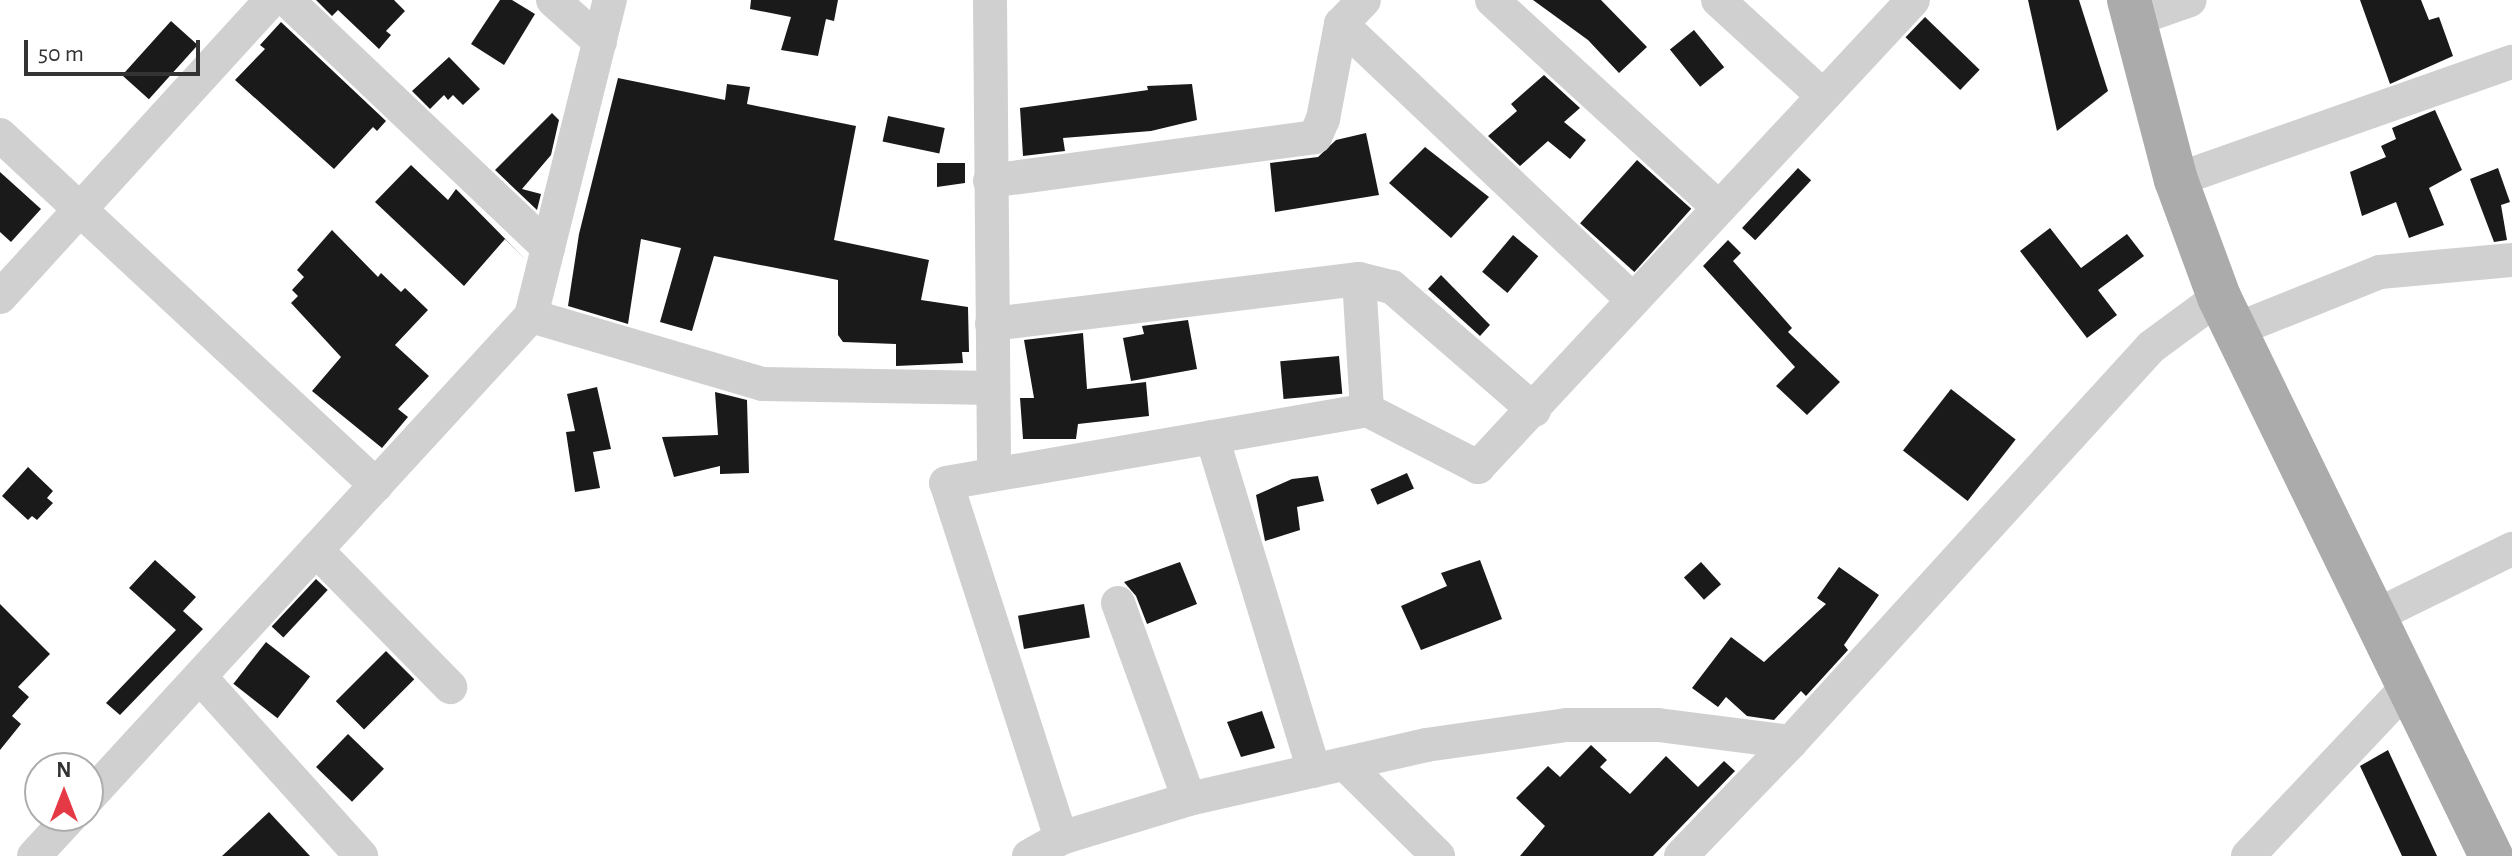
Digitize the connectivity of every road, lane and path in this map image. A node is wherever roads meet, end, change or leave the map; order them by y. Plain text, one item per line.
1 (271, 0) edge
2 (287, 0) edge
3 (553, 0) edge
4 (610, 0) edge
5 (990, 0) edge
6 (1492, 0) edge
7 (1718, 0) edge
8 (1913, 0) edge
9 (2190, 0) edge
10 (2131, 10) edge
11 (1352, 12) edge
12 (600, 42) junction
13 (2512, 62) edge
14 (1823, 96) junction
15 (0, 135) edge
16 (2176, 180) junction
17 (990, 181) junction
18 (1719, 208) junction
19 (80, 209) junction
20 (548, 248) junction
21 (2512, 260) edge
22 (1359, 279) junction
23 (0, 297) edge
24 (1633, 300) junction
25 (2227, 313) junction
26 (531, 316) junction
27 (992, 324) junction
28 (993, 388) junction
29 (1367, 410) junction
30 (1534, 410) junction
31 (1212, 437) junction
32 (994, 474) junction
33 (376, 485) junction
34 (2512, 549) edge
35 (316, 550) junction
36 (1118, 603) dead end
37 (2375, 616) junction
38 (200, 677) junction
39 (2409, 685) junction
40 (450, 687) dead end
41 (1791, 742) junction
42 (1330, 767) junction
43 (104, 781) edge
44 (1189, 799) junction
45 (56, 832) edge
46 (1043, 850) edge
47 (34, 856) edge
48 (361, 856) edge
49 (1438, 856) edge
50 (1681, 856) edge
51 (2248, 856) edge
52 (2491, 856) edge

1 - 19 street
2 - 20 street
3 - 12 street
4 - 12 street
5 - 17 street
6 - 18 street
7 - 14 street
8 - 14 street
9 - 10 street
10 - 16 main road
11 - 17 street
11 - 24 street
12 - 20 street
13 - 16 street
14 - 18 street
15 - 19 street
16 - 25 main road
17 - 27 street
18 - 24 street
19 - 23 street
19 - 33 street
20 - 26 street
21 - 25 street
22 - 27 street
22 - 29 street
22 - 30 street
24 - 30 street
25 - 37 main road
25 - 41 street
26 - 28 street
26 - 33 street
27 - 28 street
28 - 32 street
29 - 30 street
29 - 31 street
31 - 32 street
31 - 42 street
32 - 46 street
33 - 35 street
34 - 37 street
35 - 38 street
35 - 40 street
36 - 44 street
37 - 39 main road
38 - 43 street
38 - 48 street
39 - 51 street
39 - 52 main road
41 - 42 street
41 - 50 street
42 - 44 street
42 - 49 street
44 - 46 street
45 - 47 street

